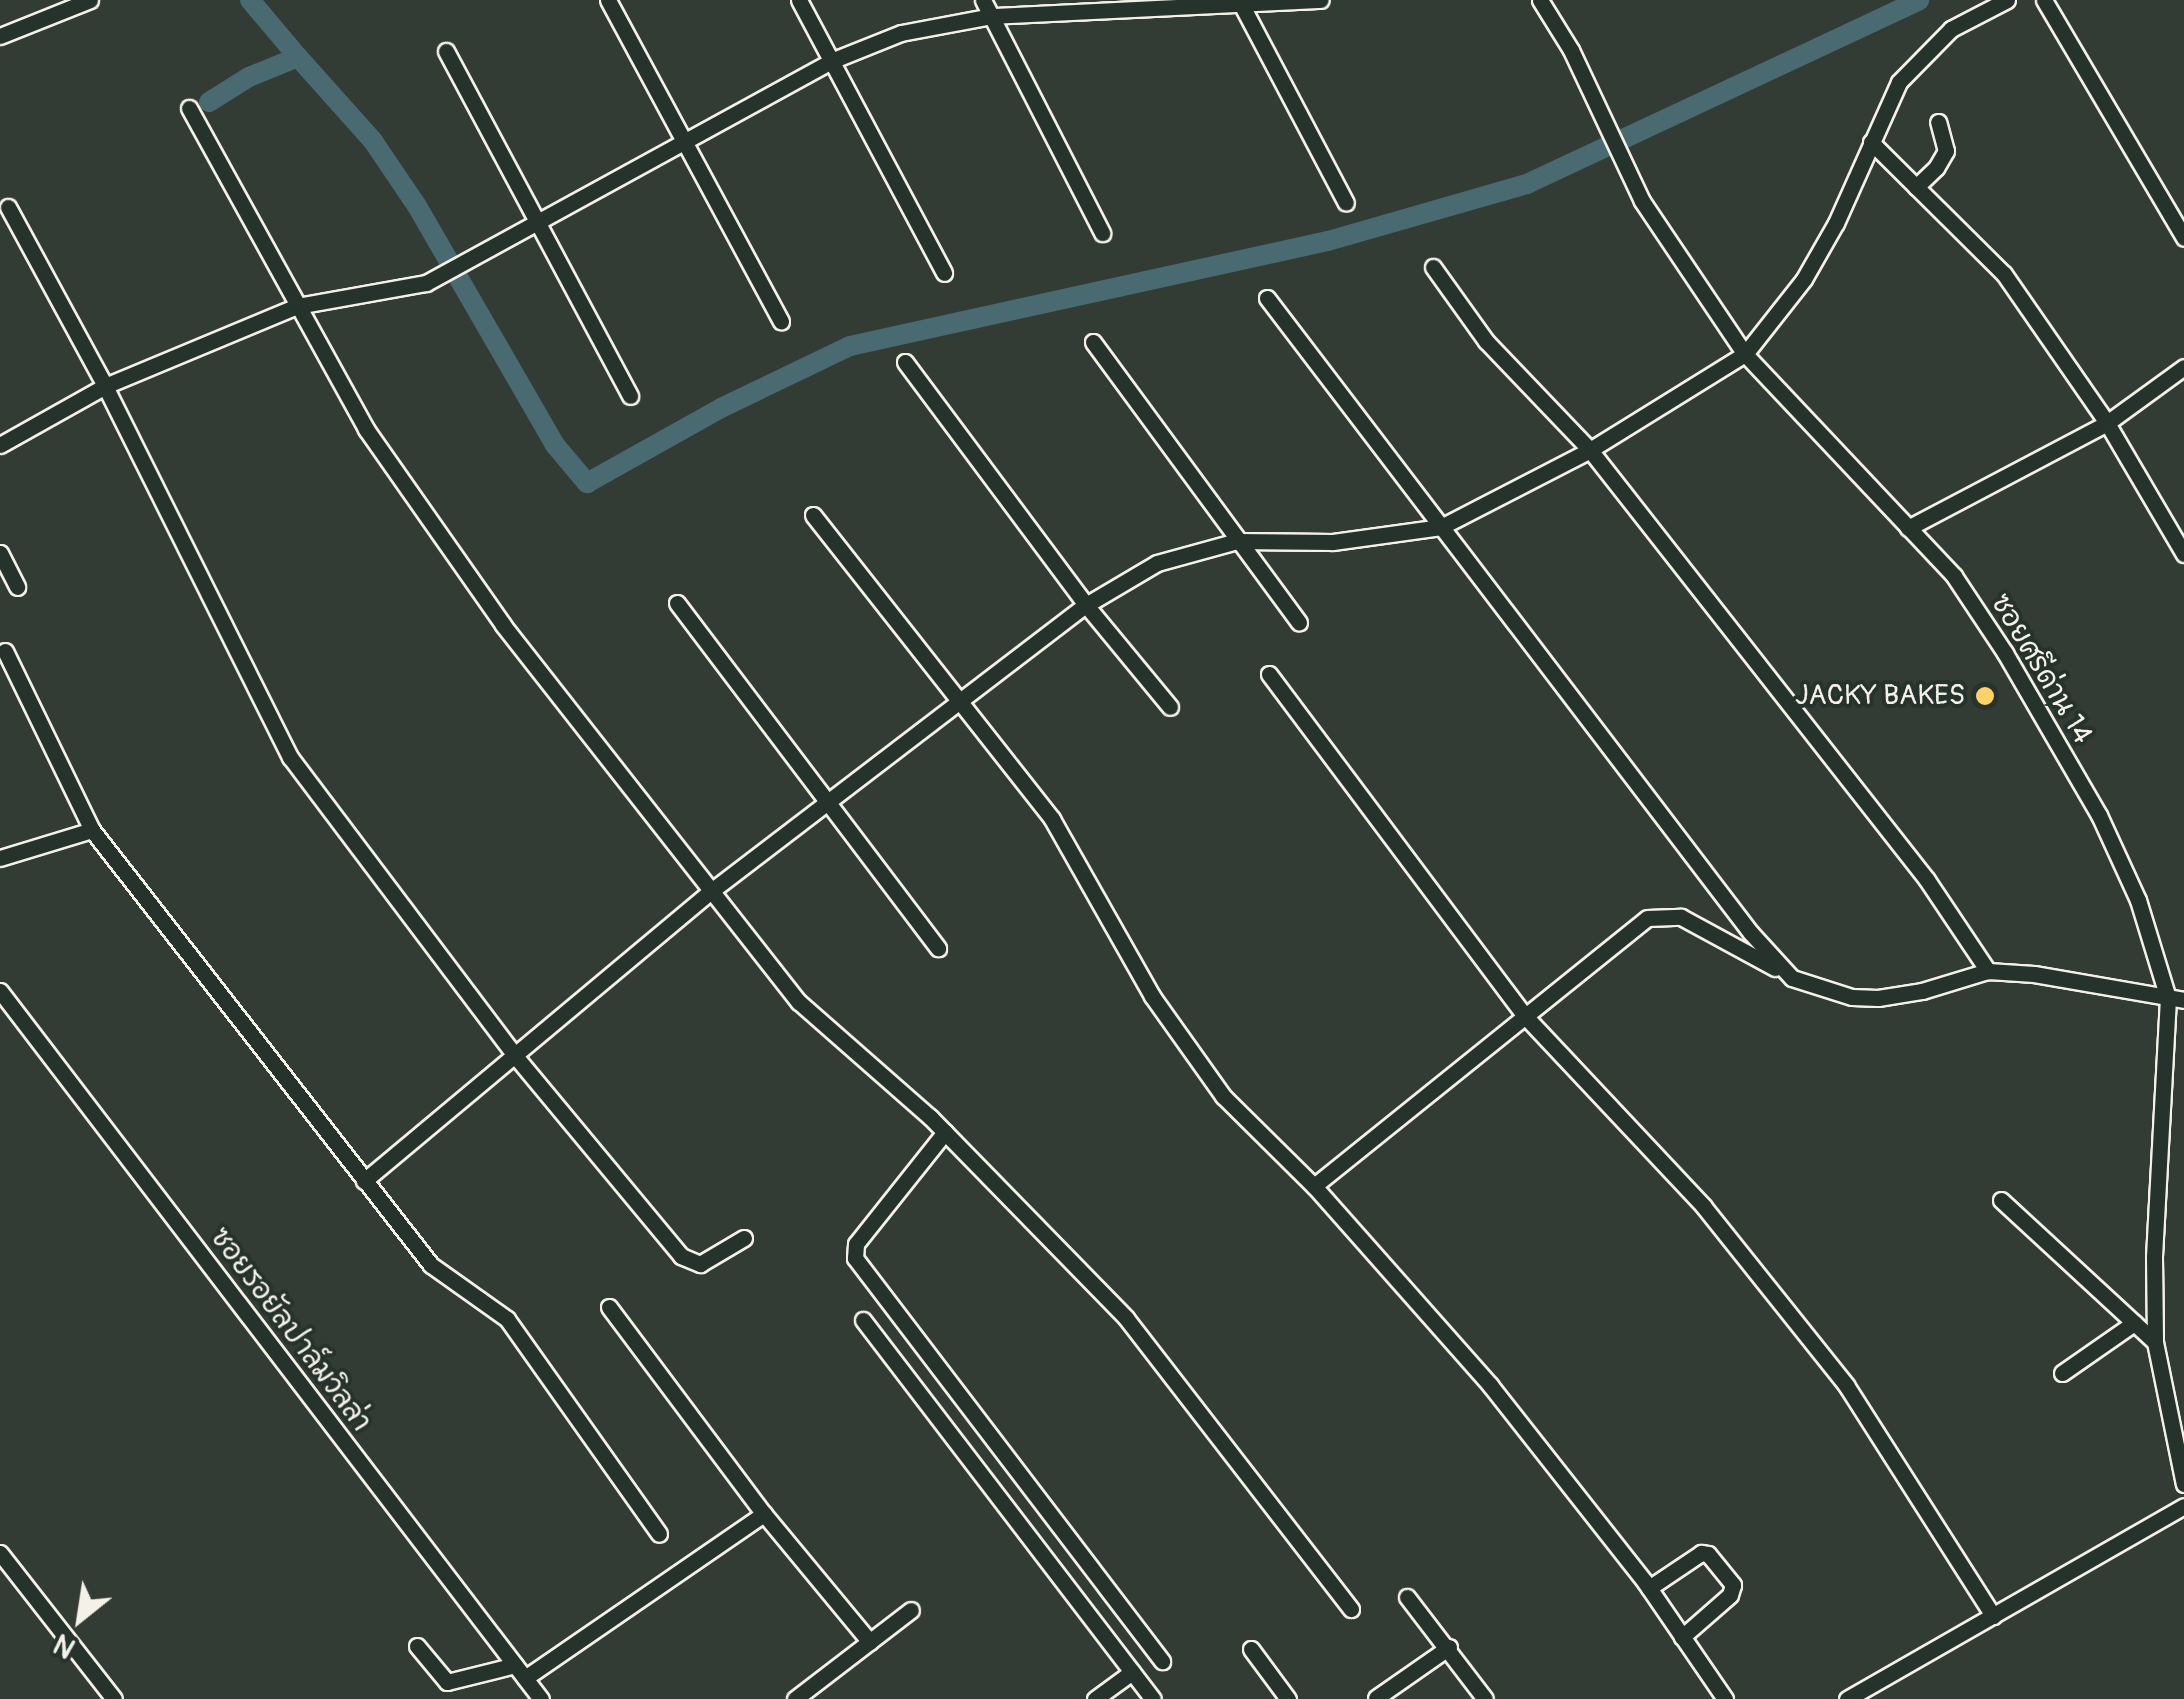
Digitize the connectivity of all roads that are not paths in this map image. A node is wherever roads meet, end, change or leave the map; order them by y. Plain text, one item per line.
1 (90, 0) edge
2 (608, 0) edge
3 (799, 0) edge
4 (984, 0) edge
5 (1321, 0) edge
6 (1540, 0) edge
7 (2007, 0) edge
8 (2044, 0) edge
9 (1240, 3) edge
10 (992, 16) junction
11 (0, 36) edge
12 (446, 51) dead end
13 (830, 62) junction
14 (189, 108) dead end
15 (1938, 122) dead end
16 (684, 142) junction
17 (1870, 142) junction
18 (1916, 187) junction
19 (1346, 203) dead end
20 (8, 207) dead end
21 (538, 219) junction
22 (1102, 234) dead end
23 (2184, 238) edge
24 (1433, 268) dead end
25 (944, 273) dead end
26 (1267, 298) dead end
27 (297, 306) junction
28 (782, 321) dead end
29 (1093, 342) dead end
30 (1745, 354) junction
31 (905, 362) dead end
32 (2184, 368) edge
33 (106, 386) junction
34 (630, 396) dead end
35 (2107, 423) junction
36 (0, 445) edge
37 (1590, 450) junction
38 (813, 515) dead end
39 (1441, 527) junction
40 (1908, 528) junction
41 (1237, 541) junction
42 (0, 552) edge
43 (2184, 554) edge
44 (17, 587) dead end
45 (677, 603) dead end
46 (1086, 605) junction
47 (1299, 622) dead end
48 (5, 651) dead end
49 (1269, 674) dead end
50 (962, 702) junction
51 (1170, 707) dead end
52 (828, 807) junction
53 (92, 830) junction
54 (0, 858) edge
55 (710, 892) junction
56 (938, 948) dead end
57 (1988, 971) junction
58 (1792, 978) junction
59 (0, 992) edge
60 (2176, 999) edge
61 (1524, 1015) junction
62 (516, 1057) junction
63 (945, 1132) junction
64 (364, 1181) junction
65 (1314, 1186) junction
66 (2001, 1200) dead end
67 (744, 1238) dead end
68 (609, 1308) dead end
69 (863, 1320) dead end
70 (2134, 1323) junction
71 (2155, 1342) junction
72 (2062, 1373) dead end
73 (2184, 1484) edge
74 (2184, 1506) edge
75 (764, 1514) junction
76 (659, 1534) dead end
77 (0, 1553) edge
78 (1649, 1588) junction
79 (1407, 1598) dead end
80 (1351, 1609) dead end
81 (912, 1610) dead end
82 (1993, 1616) junction
83 (1682, 1637) junction
84 (870, 1642) junction
85 (417, 1646) dead end
86 (1449, 1647) junction
87 (1250, 1649) dead end
88 (1162, 1661) dead end
89 (520, 1672) junction
90 (1132, 1672) junction
91 (1376, 1698) edge
92 (114, 1699) edge
93 (541, 1699) edge
94 (795, 1699) edge
95 (1095, 1699) edge
96 (1153, 1699) edge
97 (1288, 1699) edge
98 (1486, 1699) edge
99 (1724, 1699) edge
100 (1847, 1699) edge

1 - 11 street
2 - 16 street
3 - 13 street
4 - 10 street
5 - 9 street
6 - 30 street, ซอยศรีด่าน 14
7 - 17 street
8 - 23 street
9 - 10 street
9 - 19 street
10 - 13 street
10 - 22 street
12 - 21 street
13 - 16 street
13 - 25 street
14 - 27 street
15 - 18 street
16 - 21 street
16 - 28 street
17 - 18 street
17 - 30 street
18 - 35 street
20 - 33 street
21 - 27 street
21 - 34 street
24 - 37 street
26 - 39 street
27 - 33 street
27 - 55 street
29 - 41 street
30 - 37 street
30 - 40 street, ซอยศรีด่าน 14
31 - 46 street
32 - 35 street
33 - 36 street
33 - 62 street
35 - 40 street
35 - 43 street
37 - 39 street
37 - 57 street
38 - 50 street
39 - 41 street
39 - 58 street
40 - 60 street, ซอยศรีด่าน 14
41 - 46 street
41 - 47 street
42 - 44 street
45 - 52 street
46 - 50 street
46 - 51 street
48 - 53 street
49 - 61 street
50 - 52 street
50 - 65 street
52 - 55 street
52 - 56 street
53 - 54 street
53 - 64 street
55 - 62 street
55 - 63 street
57 - 58 street
57 - 60 street
58 - 61 street
59 - 89 street, ซอยรอยัลปาล์มวิลล่า
60 - 71 street, ซอยศรีด่าน 14
61 - 65 street
61 - 82 street
62 - 64 street
62 - 67 street
63 - 80 street
63 - 88 street
64 - 76 street
65 - 78 street
66 - 70 street
68 - 75 street
69 - 90 street
70 - 71 street
70 - 72 street
71 - 73 street, ซอยศรีด่าน 14
74 - 82 street
75 - 84 street
75 - 89 street
77 - 92 street
78 - 83 street
78 - 83 street
79 - 86 street
81 - 84 street
82 - 100 street
83 - 99 street
84 - 94 street
85 - 89 street
86 - 91 street
86 - 98 street
87 - 97 street
89 - 93 street, ซอยรอยัลปาล์มวิลล่า
90 - 95 street
90 - 96 street

